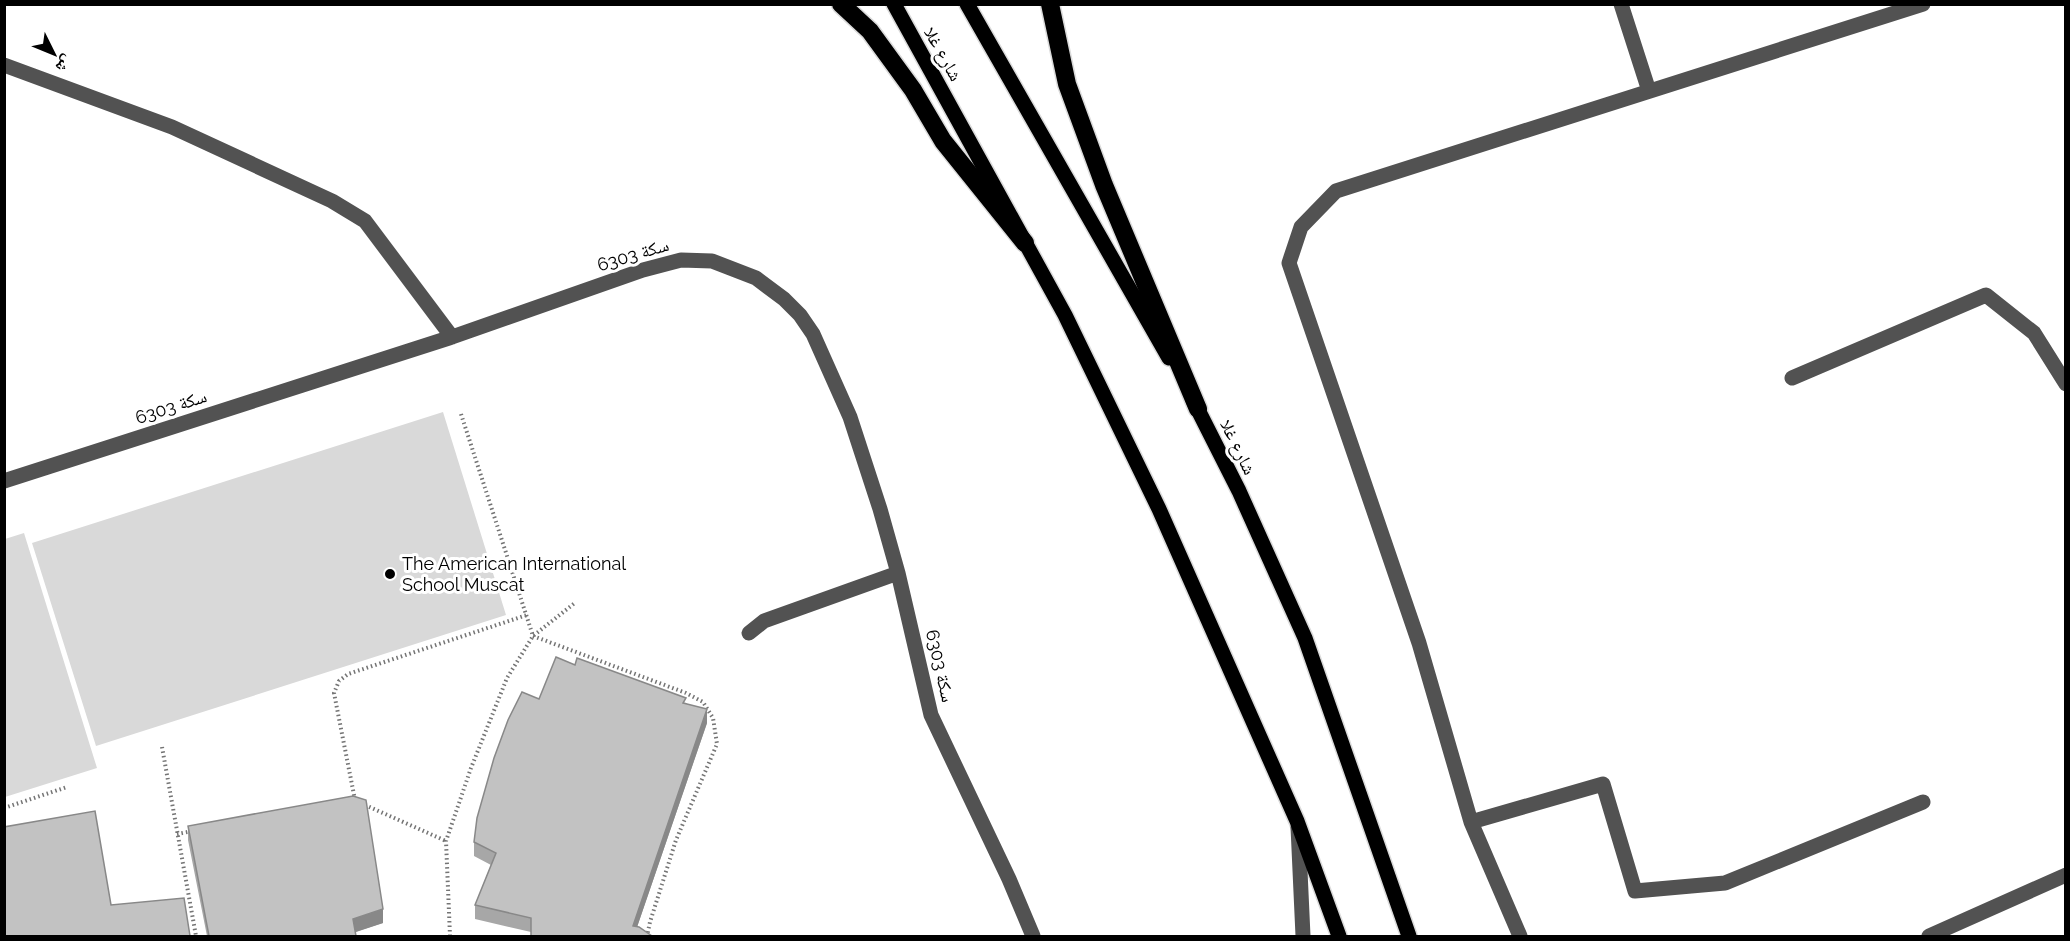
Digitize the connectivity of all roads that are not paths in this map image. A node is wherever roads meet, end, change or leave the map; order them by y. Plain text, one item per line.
1 (841, 4) edge
2 (894, 4) edge
3 (967, 4) edge
4 (1050, 4) edge
5 (1622, 4) edge
6 (1923, 4) edge
7 (4, 65) edge
8 (1649, 91) junction
9 (1025, 243) junction
10 (452, 337) junction
11 (1792, 378) dead end
12 (2066, 384) edge
13 (1198, 409) junction
14 (4, 481) edge
15 (898, 573) junction
16 (749, 633) dead end
17 (1923, 802) dead end
18 (1298, 821) junction
19 (1472, 822) junction
20 (2066, 875) edge
21 (1033, 936) edge
22 (1303, 936) edge
23 (1339, 936) edge
24 (1409, 936) edge
25 (1520, 936) edge
26 (1929, 936) edge

1 - 9 highway
2 - 9 main road, شارع غلا
3 - 13 main road, شارع غلا
4 - 13 highway
5 - 8 street
6 - 8 street
7 - 10 street
8 - 19 street
9 - 18 main road, شارع غلا
10 - 14 street, سكة 6303
10 - 15 street, سكة 6303
11 - 12 street
13 - 24 main road, شارع غلا
15 - 16 street
15 - 21 street, سكة 6303
17 - 19 street
18 - 22 street
18 - 23 main road, شارع غلا
19 - 25 street
20 - 26 street

